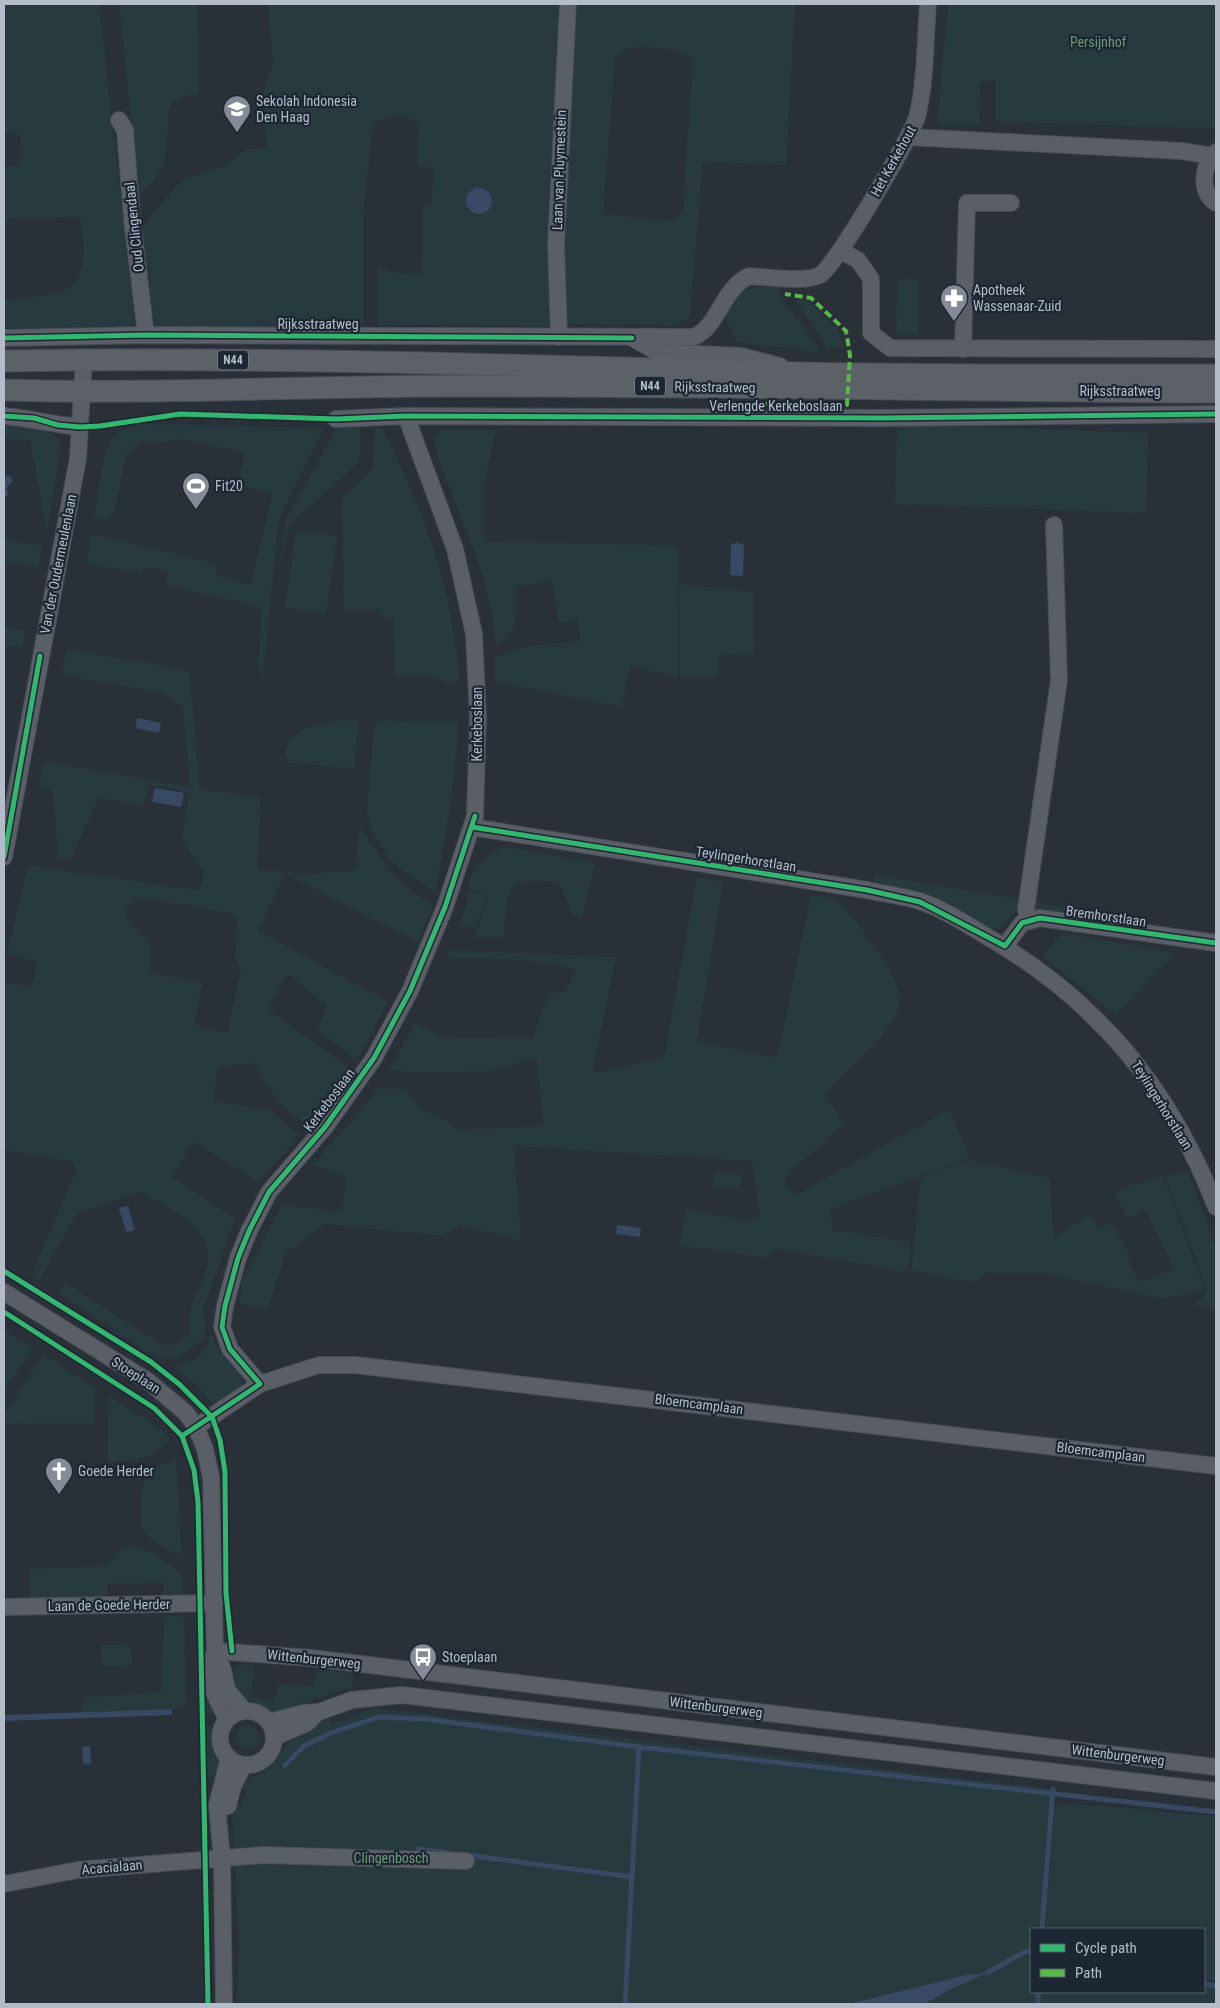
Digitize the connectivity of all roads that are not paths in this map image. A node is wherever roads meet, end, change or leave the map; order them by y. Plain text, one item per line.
1 (568, 4) edge
2 (928, 4) edge
3 (119, 120) dead end
4 (908, 137) junction
5 (1214, 154) edge
6 (1011, 203) dead end
7 (1216, 203) edge
8 (841, 251) junction
9 (146, 335) junction
10 (559, 337) junction
11 (4, 338) edge
12 (632, 338) junction
13 (1216, 348) edge
14 (963, 349) junction
15 (84, 359) junction
16 (4, 361) edge
17 (806, 373) junction
18 (1216, 375) edge
19 (4, 390) edge
20 (83, 392) junction
21 (1216, 392) edge
22 (1216, 414) edge
23 (4, 416) edge
24 (406, 416) junction
25 (336, 419) dead end
26 (80, 427) junction
27 (1054, 525) dead end
28 (472, 827) junction
29 (4, 857) edge
30 (1029, 921) junction
31 (1216, 943) edge
32 (1005, 946) junction
33 (1216, 1207) edge
34 (4, 1292) edge
35 (260, 1384) junction
36 (196, 1427) junction
37 (1216, 1466) edge
38 (215, 1603) junction
39 (4, 1607) edge
40 (215, 1651) junction
41 (244, 1710) junction
42 (227, 1719) junction
43 (273, 1730) junction
44 (237, 1762) junction
45 (1216, 1767) edge
46 (1216, 1791) edge
47 (222, 1859) junction
48 (466, 1861) dead end
49 (4, 1884) edge
50 (224, 2004) edge

1 - 10 street, Laan van Pluymestein
2 - 4 street, Het Kerkehout
3 - 9 street, Oud Clingendaal
4 - 5 street
4 - 8 street, Het Kerkehout
5 - 7 street
6 - 14 street
8 - 12 street, Rijksstraatweg
8 - 14 street
9 - 10 street, Rijksstraatweg
9 - 11 street, Rijksstraatweg
10 - 12 street, Rijksstraatweg
12 - 17 street, Rijksstraatweg
13 - 14 street
15 - 16 main road, Rijksstraatweg / N44
15 - 17 main road, Rijksstraatweg / N44
15 - 20 street, Van der Oudermeulenlaan
17 - 18 main road, Rijksstraatweg / N44
19 - 20 main road, Rijksstraatweg / N44
20 - 21 main road, Rijksstraatweg / N44
20 - 26 street, Van der Oudermeulenlaan
22 - 24 street, Verlengde Kerkeboslaan
23 - 26 street
24 - 25 street, Verlengde Kerkeboslaan
24 - 28 street, Kerkeboslaan
26 - 29 street, Van der Oudermeulenlaan
27 - 30 street
28 - 32 street, Teylingerhorstlaan
28 - 35 street, Kerkeboslaan
30 - 31 street, Bremhorstlaan
30 - 32 street
32 - 33 street, Teylingerhorstlaan
34 - 36 street, Stoeplaan
35 - 36 street, Bloemcamplaan
35 - 37 street, Bloemcamplaan
36 - 38 street, Stoeplaan
38 - 39 street, Laan de Goede Herder
38 - 40 street, Stoeplaan
40 - 41 street, Stoeplaan
40 - 42 street, Stoeplaan
40 - 45 street, Wittenburgerweg
41 - 42 street
41 - 43 street
42 - 44 street
43 - 44 street
43 - 46 street, Wittenburgerweg
44 - 47 street
47 - 48 street, Acacialaan
47 - 49 street, Acacialaan
47 - 50 street

